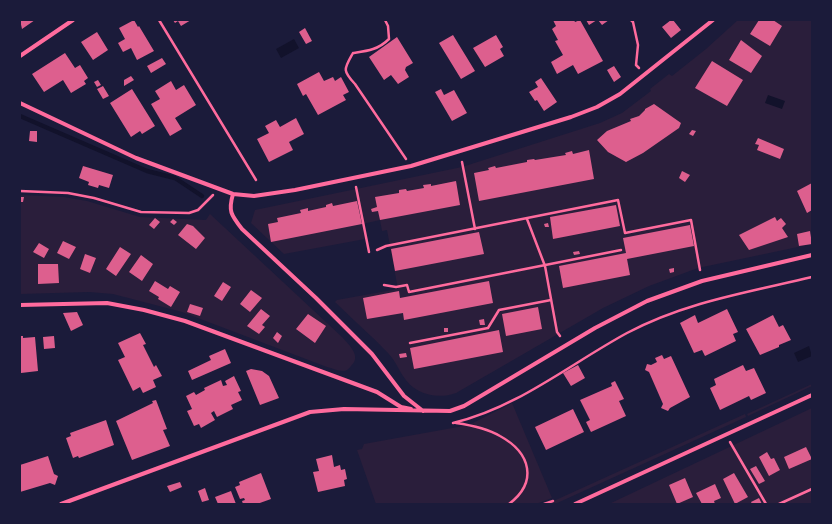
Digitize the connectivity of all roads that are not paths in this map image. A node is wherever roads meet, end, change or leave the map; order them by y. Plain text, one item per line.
1 (73, 20) edge
2 (714, 20) edge
3 (20, 56) edge
4 (20, 104) edge
5 (233, 194) junction
6 (812, 255) edge
7 (20, 305) edge
8 (812, 395) edge
9 (424, 411) junction
10 (61, 504) edge
11 (574, 504) edge

1 - 3 street
2 - 5 street
4 - 5 street
5 - 9 street
6 - 9 street
7 - 9 street
8 - 11 street
9 - 10 street

